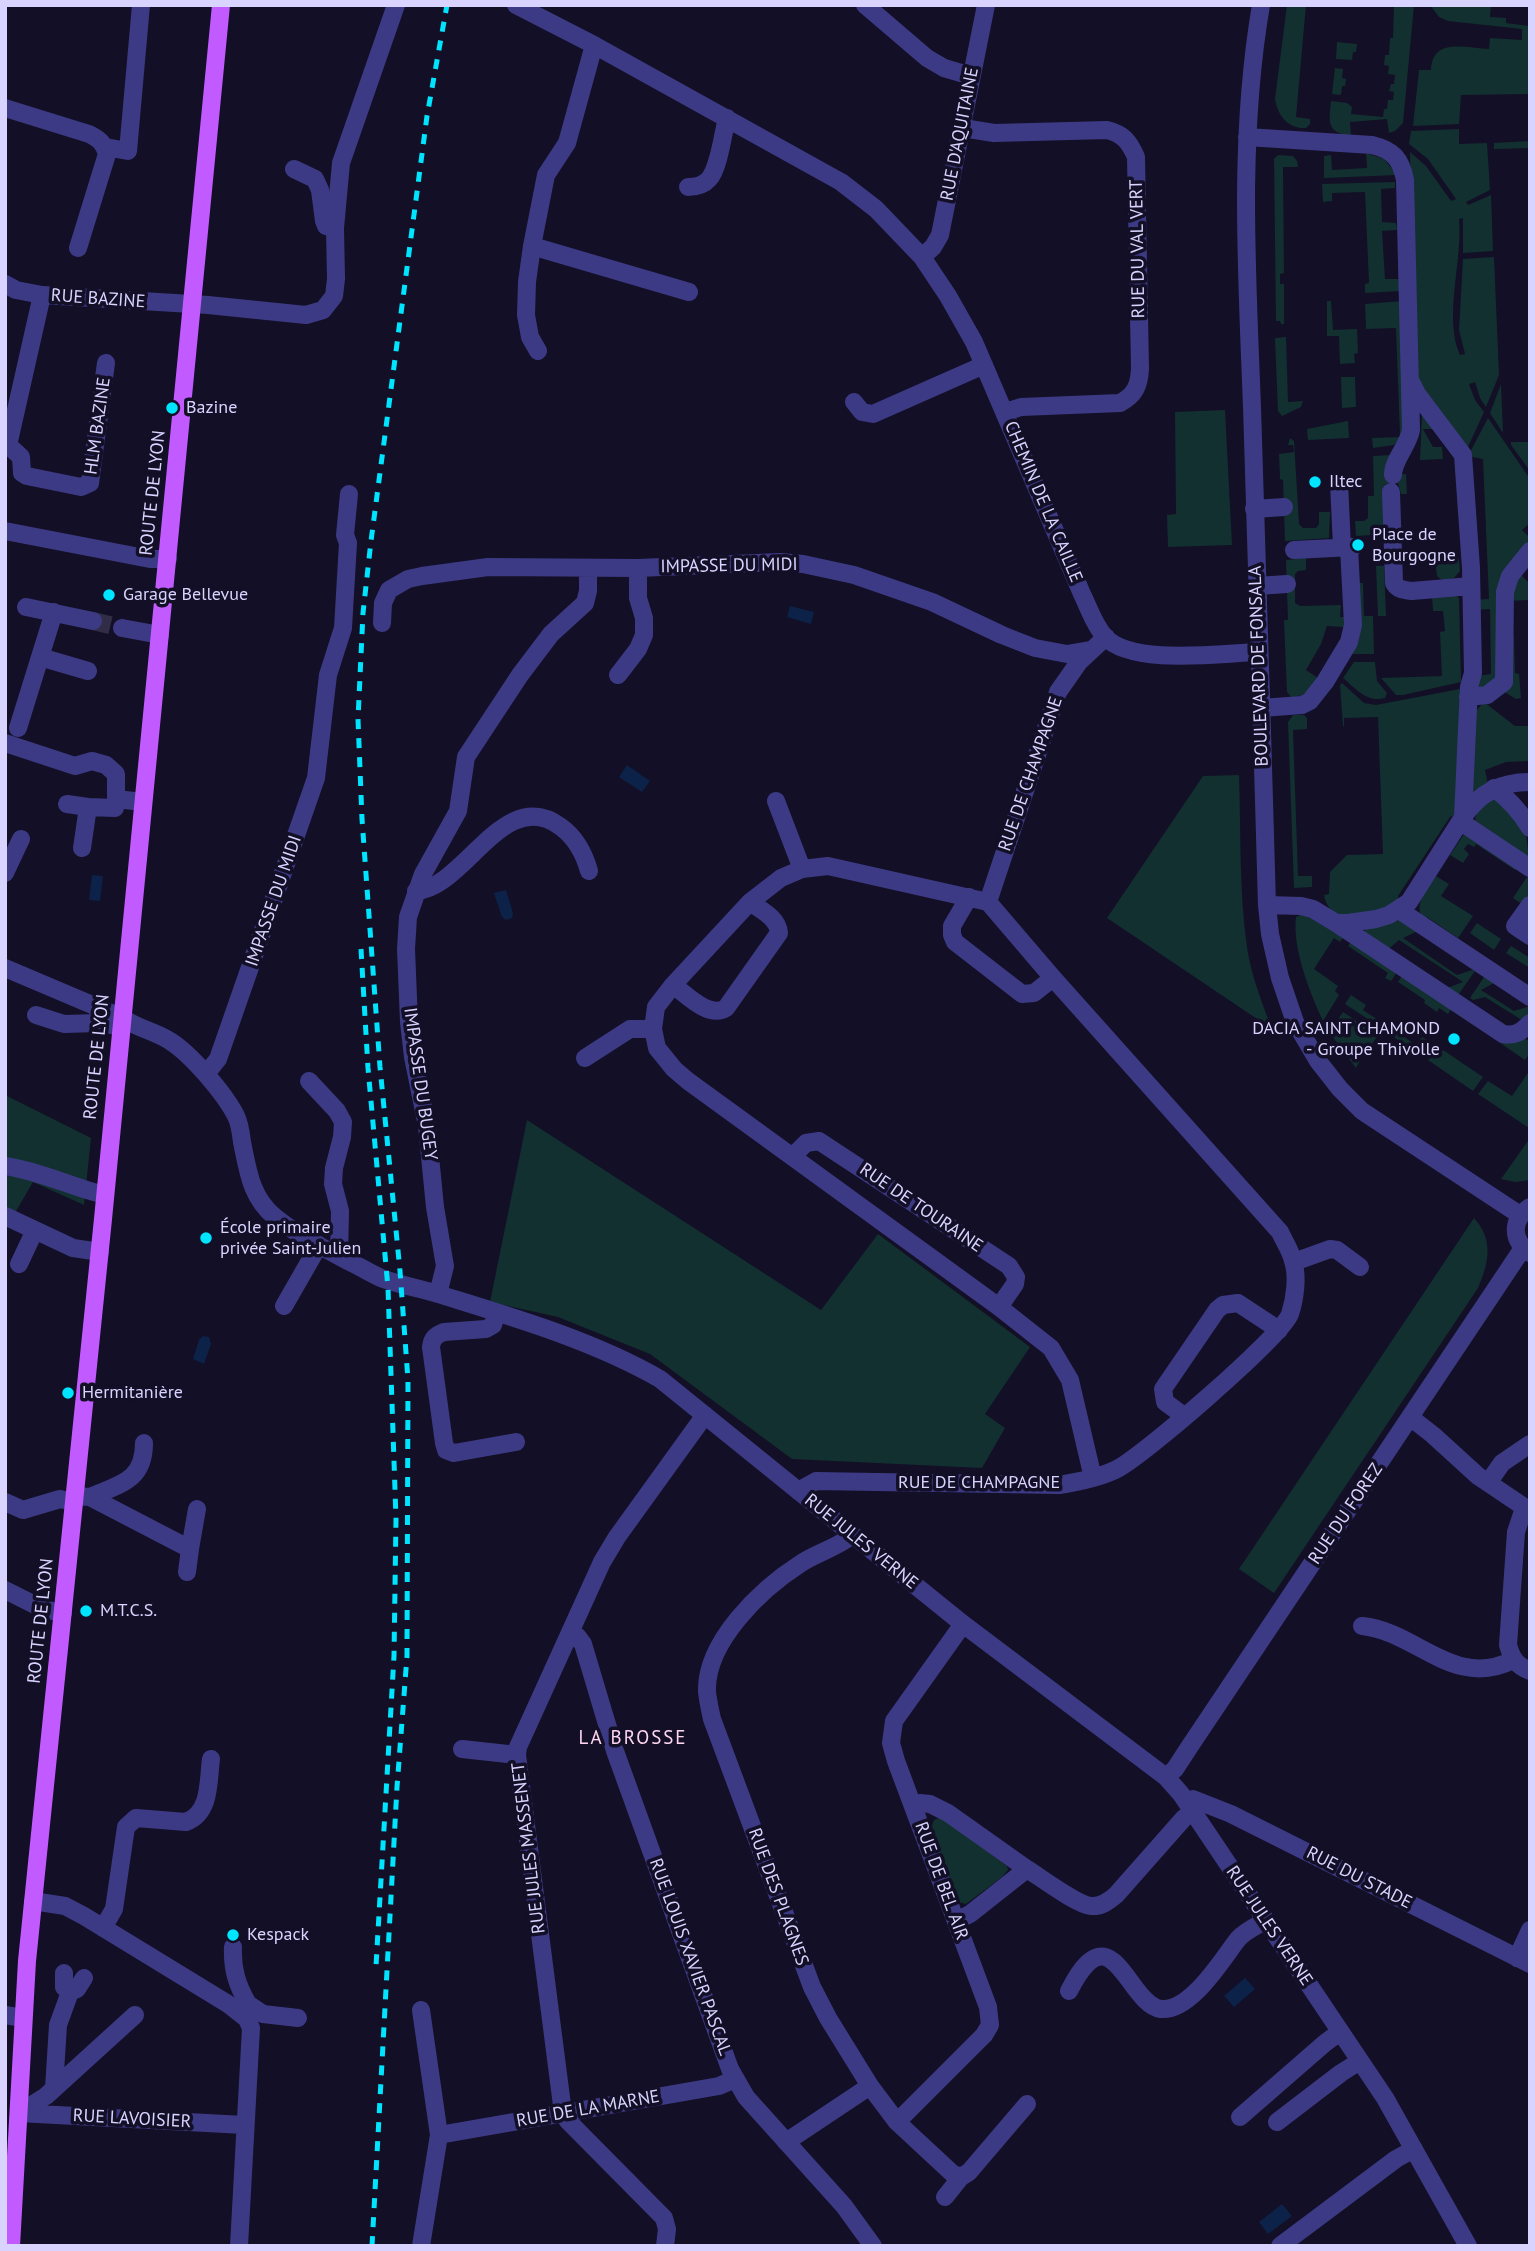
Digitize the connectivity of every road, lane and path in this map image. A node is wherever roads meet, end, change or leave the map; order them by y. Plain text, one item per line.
1 (141, 5) edge
2 (221, 5) edge
3 (516, 5) edge
4 (865, 5) edge
5 (986, 5) edge
6 (1261, 5) edge
7 (392, 7) edge
8 (594, 45) junction
9 (971, 76) junction
10 (6, 112) edge
11 (727, 118) junction
12 (963, 128) junction
13 (1247, 137) junction
14 (105, 147) junction
15 (294, 169) dead end
16 (688, 187) dead end
17 (335, 228) junction
18 (532, 246) junction
19 (78, 248) dead end
20 (922, 257) junction
21 (5, 284) edge
22 (689, 292) dead end
23 (42, 295) junction
24 (193, 304) junction
25 (538, 352) dead end
26 (106, 363) dead end
27 (984, 365) junction
28 (1410, 380) junction
29 (854, 402) dead end
30 (1005, 412) junction
31 (1339, 482) dead end
32 (349, 494) dead end
33 (1284, 507) dead end
34 (1254, 509) junction
35 (5, 531) edge
36 (1349, 547) junction
37 (1294, 550) dead end
38 (1530, 551) edge
39 (168, 559) junction
40 (588, 568) junction
41 (638, 568) junction
42 (1287, 584) dead end
43 (1257, 586) junction
44 (1471, 586) junction
45 (26, 607) dead end
46 (54, 612) junction
47 (93, 621) tunnel mouth
48 (382, 623) dead end
49 (122, 628) tunnel mouth
50 (160, 635) junction
51 (1105, 637) junction
52 (1090, 650) junction
53 (1259, 652) junction
54 (40, 657) junction
55 (88, 671) dead end
56 (618, 675) dead end
57 (1468, 696) junction
58 (1261, 708) junction
59 (18, 728) dead end
60 (5, 743) edge
61 (1530, 782) edge
62 (1494, 788) junction
63 (116, 799) junction
64 (776, 801) dead end
65 (143, 802) junction
66 (67, 804) dead end
67 (88, 807) junction
68 (1462, 820) junction
69 (1530, 828) edge
70 (21, 839) dead end
71 (82, 848) dead end
72 (1530, 868) edge
73 (802, 869) junction
74 (589, 871) dead end
75 (5, 873) edge
76 (420, 883) junction
77 (969, 897) junction
78 (750, 902) junction
79 (988, 902) junction
80 (1267, 905) junction
81 (1530, 905) edge
82 (1399, 910) junction
83 (1336, 923) junction
84 (1530, 936) edge
85 (5, 968) edge
86 (1053, 978) junction
87 (673, 985) junction
88 (1530, 996) edge
89 (36, 1015) dead end
90 (122, 1022) junction
91 (1530, 1023) edge
92 (653, 1029) junction
93 (585, 1058) dead end
94 (205, 1074) junction
95 (309, 1081) dead end
96 (793, 1156) junction
97 (5, 1166) edge
98 (105, 1195) junction
99 (1525, 1211) edge
100 (5, 1216) edge
101 (34, 1230) junction
102 (319, 1245) junction
103 (1526, 1251) edge
104 (100, 1252) junction
105 (339, 1256) junction
106 (1294, 1262) junction
107 (19, 1264) dead end
108 (1360, 1266) dead end
109 (439, 1294) junction
110 (284, 1306) dead end
111 (999, 1307) junction
112 (497, 1313) junction
113 (1279, 1330) junction
114 (705, 1415) junction
115 (1184, 1416) junction
116 (1410, 1418) junction
117 (516, 1442) dead end
118 (144, 1443) dead end
119 (1530, 1444) edge
120 (1093, 1478) junction
121 (1488, 1483) junction
122 (798, 1491) junction
123 (80, 1498) junction
124 (5, 1502) edge
125 (197, 1509) dead end
126 (1527, 1510) edge
127 (852, 1535) junction
128 (190, 1549) junction
129 (187, 1572) dead end
130 (5, 1590) edge
131 (63, 1613) junction
132 (962, 1623) junction
133 (1362, 1626) dead end
134 (571, 1633) junction
135 (1513, 1660) junction
136 (1530, 1671) edge
137 (462, 1749) dead end
138 (517, 1755) junction
139 (211, 1759) dead end
140 (1166, 1777) junction
141 (913, 1806) junction
142 (1185, 1810) junction
143 (1027, 1869) junction
144 (33, 1901) junction
145 (1265, 1920) junction
146 (956, 1921) junction
147 (103, 1928) junction
148 (1530, 1930) edge
149 (233, 1947) dead end
150 (1523, 1961) edge
151 (64, 1973) dead end
152 (85, 1978) dead end
153 (1069, 1991) dead end
154 (70, 1992) junction
155 (244, 2008) junction
156 (421, 2010) dead end
157 (135, 2015) dead end
158 (14, 2017) edge
159 (298, 2018) dead end
160 (1340, 2032) junction
161 (1360, 2061) junction
162 (735, 2079) junction
163 (870, 2086) junction
164 (54, 2088) junction
165 (1027, 2104) dead end
166 (19, 2113) junction
167 (563, 2113) junction
168 (1240, 2117) dead end
169 (897, 2122) junction
170 (1277, 2122) dead end
171 (244, 2124) junction
172 (439, 2135) junction
173 (786, 2142) junction
174 (1414, 2149) junction
175 (961, 2177) junction
176 (945, 2197) dead end
177 (9, 2218) edge
178 (11, 2246) edge
179 (239, 2246) edge
180 (421, 2246) edge
181 (665, 2246) edge
182 (873, 2246) edge
183 (1280, 2246) edge
184 (1468, 2246) edge

1 - 14 street
2 - 24 main road, ROUTE DE LYON
3 - 8 street, CHEMIN DE LA CAILLE
4 - 9 street
5 - 9 street, RUE D'AQUITAINE
6 - 13 street, BOULEVARD DE FONSALA
7 - 17 street
8 - 11 street, CHEMIN DE LA CAILLE
8 - 18 street
9 - 12 street, RUE D'AQUITAINE
10 - 14 street
11 - 16 street
11 - 20 street, CHEMIN DE LA CAILLE
12 - 20 street, RUE D'AQUITAINE
12 - 30 street, RUE DU VAL VERT
13 - 28 street
13 - 34 street, BOULEVARD DE FONSALA
14 - 19 street
15 - 17 street
17 - 24 street
18 - 22 street
18 - 25 street
20 - 27 street, CHEMIN DE LA CAILLE
21 - 23 street, RUE BAZINE
23 - 24 street, RUE BAZINE
23 - 26 street, HLM BAZINE
24 - 39 main road, ROUTE DE LYON
27 - 29 street
27 - 30 street, CHEMIN DE LA CAILLE
28 - 44 street
28 - 44 street
30 - 51 street, CHEMIN DE LA CAILLE
31 - 36 street
32 - 94 street, IMPASSE DU MIDI
33 - 34 street
34 - 43 street, BOULEVARD DE FONSALA
35 - 39 street
36 - 37 street
36 - 58 street
38 - 57 street
39 - 50 main road, ROUTE DE LYON
40 - 41 street, IMPASSE DU MIDI
40 - 48 street, IMPASSE DU MIDI
40 - 76 street, IMPASSE DU BUGEY
41 - 52 street, IMPASSE DU MIDI
41 - 56 street
42 - 43 street
43 - 53 street, BOULEVARD DE FONSALA
44 - 57 street
45 - 46 street
46 - 47 street
46 - 54 street
49 - 50 street
50 - 65 main road, ROUTE DE LYON
51 - 52 street, RUE DE CHAMPAGNE
51 - 53 street
52 - 79 street, RUE DE CHAMPAGNE
53 - 58 street, BOULEVARD DE FONSALA
54 - 55 street
54 - 59 street
57 - 68 street
58 - 80 street, BOULEVARD DE FONSALA
60 - 63 street
61 - 62 street
62 - 68 street
62 - 69 street
63 - 65 street
63 - 67 street
64 - 73 street
65 - 90 main road, ROUTE DE LYON
66 - 67 street
67 - 71 street
68 - 72 street
68 - 82 street
70 - 75 street
73 - 77 street
73 - 78 street
74 - 76 street
76 - 109 street, IMPASSE DU BUGEY
77 - 79 street
77 - 86 street
78 - 87 street
78 - 87 street
79 - 86 street, RUE DE CHAMPAGNE
80 - 83 street
80 - 99 street, BOULEVARD DE FONSALA
81 - 84 street
82 - 83 street
82 - 88 street
83 - 91 street
85 - 90 street, RUE JULES VERNE
86 - 106 street, RUE DE CHAMPAGNE
87 - 92 street
89 - 90 street
90 - 94 street, RUE JULES VERNE
90 - 98 main road, ROUTE DE LYON
92 - 93 street
92 - 96 street, RUE DE TOURAINE
94 - 102 street, RUE JULES VERNE
95 - 105 street
96 - 111 street, RUE DE TOURAINE
96 - 111 street, RUE DE TOURAINE
97 - 98 street
98 - 104 main road, ROUTE DE LYON
99 - 103 street
100 - 101 street
101 - 104 street
101 - 107 street
102 - 105 street, RUE JULES VERNE
102 - 110 street
103 - 116 street, RUE DU FOREZ
104 - 123 main road, ROUTE DE LYON
105 - 109 street, RUE JULES VERNE
106 - 108 street
106 - 113 street, RUE DE CHAMPAGNE
109 - 112 street, RUE JULES VERNE
111 - 120 street, RUE DE TOURAINE
112 - 114 street, RUE JULES VERNE
112 - 117 street
113 - 115 street, RUE DE CHAMPAGNE
113 - 115 street
114 - 122 street, RUE JULES VERNE
114 - 134 street, RUE JULES MASSENET
115 - 120 street, RUE DE CHAMPAGNE
116 - 121 street
116 - 140 street, RUE DU FOREZ
118 - 123 street
119 - 121 street
120 - 122 street, RUE DE CHAMPAGNE
121 - 126 street
122 - 127 street, RUE JULES VERNE
123 - 124 street
123 - 128 street
123 - 131 main road, ROUTE DE LYON
125 - 128 street
126 - 135 street
127 - 132 street, RUE JULES VERNE
127 - 163 street, RUE DES PLAGNES
128 - 129 street
130 - 131 street
131 - 144 main road, ROUTE DE LYON
132 - 140 street, RUE JULES VERNE
132 - 141 street, RUE DE BEL AIR
133 - 135 street
134 - 138 street, RUE JULES MASSENET
134 - 162 street, RUE LOUIS XAVIER PASCAL
135 - 136 street
137 - 138 street
138 - 167 street, RUE JULES MASSENET
139 - 147 street
140 - 142 street, RUE JULES VERNE
141 - 143 street
141 - 146 street, RUE DE BEL AIR
142 - 143 street
142 - 145 street, RUE JULES VERNE
142 - 150 street, RUE DU STADE
143 - 146 street
144 - 147 street
144 - 158 main road, ROUTE DE LYON
145 - 153 street
145 - 160 street, RUE JULES VERNE
146 - 169 street, RUE DE BEL AIR
147 - 155 street
148 - 150 street
149 - 155 street
151 - 154 street
152 - 154 street
154 - 164 street
155 - 159 street
155 - 171 street
156 - 172 street
157 - 164 street
158 - 166 main road, ROUTE DE LYON
160 - 161 street, RUE JULES VERNE
160 - 168 street
161 - 170 street
161 - 174 street, RUE JULES VERNE
162 - 167 street, RUE DE LA MARNE
162 - 173 street, RUE LOUIS XAVIER PASCAL
163 - 169 street, RUE DES PLAGNES
163 - 173 street
164 - 166 street
165 - 175 street
166 - 171 street, RUE LAVOISIER
166 - 177 main road, ROUTE DE LYON
167 - 172 street, RUE DE LA MARNE
167 - 181 street
169 - 175 street, RUE DES PLAGNES
171 - 179 street
172 - 180 street
173 - 182 street, RUE LOUIS XAVIER PASCAL
174 - 183 street
174 - 184 street, RUE JULES VERNE
175 - 176 street
177 - 178 main road, ROUTE DE LYON

